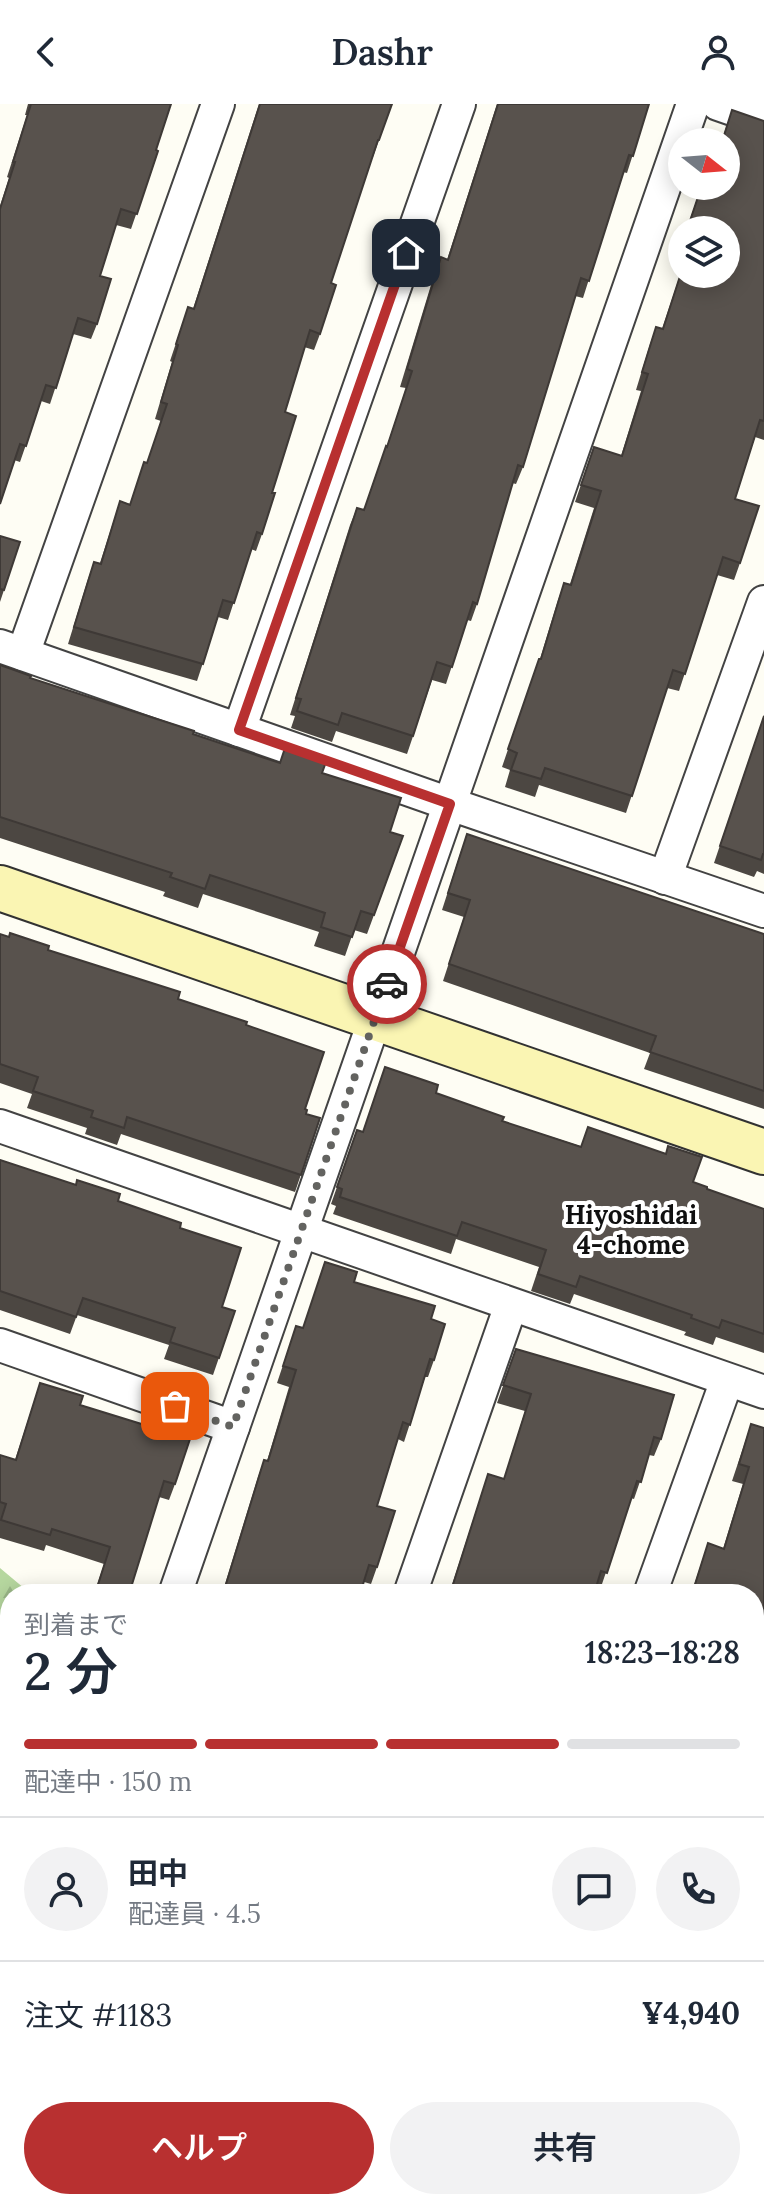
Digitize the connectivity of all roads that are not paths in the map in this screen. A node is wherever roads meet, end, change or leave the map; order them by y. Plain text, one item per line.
1 (218, 104) edge
2 (459, 104) edge
3 (693, 104) edge
4 (718, 104) edge
5 (764, 120) edge
6 (764, 602) edge
7 (12, 650) edge
8 (239, 730) junction
9 (450, 804) junction
10 (665, 878) junction
11 (0, 888) edge
12 (764, 911) edge
13 (375, 1017) junction
14 (0, 1126) edge
15 (764, 1152) edge
16 (301, 1231) junction
17 (511, 1305) junction
18 (0, 1345) edge
19 (727, 1380) junction
20 (764, 1392) edge
21 (233, 1427) junction
22 (178, 1584) edge
23 (413, 1584) edge
24 (654, 1584) edge

1 - 7 street
2 - 8 street
3 - 9 street
4 - 5 street
6 - 10 street
7 - 8 street
8 - 9 street
9 - 10 street
9 - 13 street
10 - 12 street
11 - 13 street
13 - 15 street
13 - 16 street
14 - 16 street
16 - 17 street
16 - 21 street
17 - 19 street
17 - 23 street
18 - 21 street
19 - 20 street
19 - 24 street
21 - 22 street

